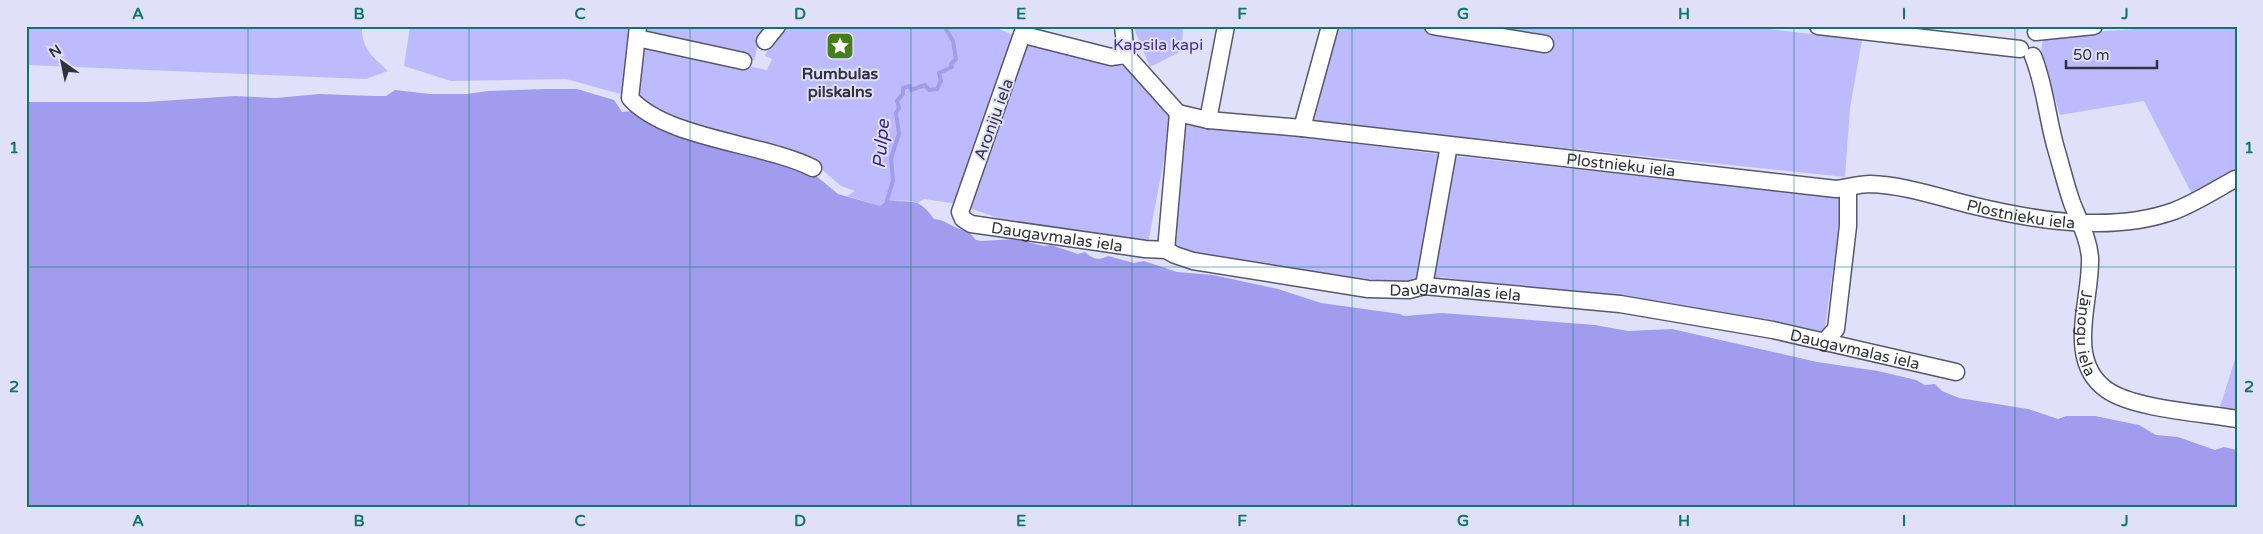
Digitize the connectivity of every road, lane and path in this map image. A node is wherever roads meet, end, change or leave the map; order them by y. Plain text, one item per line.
1 (777, 26) edge
2 (1123, 26) edge
3 (1226, 26) edge
4 (1330, 26) edge
5 (1432, 26) edge
6 (1818, 26) edge
7 (2094, 26) edge
8 (1024, 31) edge
9 (1493, 31) edge
10 (638, 32) edge
11 (765, 41) dead end
12 (2032, 41) edge
13 (1545, 44) dead end
14 (1126, 55) junction
15 (743, 61) dead end
16 (1178, 112) junction
17 (1208, 120) junction
18 (1302, 128) junction
19 (1449, 145) junction
20 (813, 168) dead end
21 (2235, 179) dead end
22 (1848, 188) junction
23 (960, 212) joint
24 (2080, 222) junction
25 (1166, 250) junction
26 (1424, 286) junction
27 (1825, 341) junction
28 (1956, 372) dead end
29 (2237, 419) edge

1 - 11 street
2 - 14 street
3 - 17 street
4 - 18 street
5 - 9 street
6 - 12 street
7 - 12 street
8 - 14 street
8 - 23 street, Aroniju iela
9 - 13 street
10 - 15 street
10 - 20 street
12 - 24 street, Jāņogu iela
14 - 16 street
16 - 17 street, Plostnieku iela
16 - 25 street
17 - 18 street, Plostnieku iela
18 - 19 street, Plostnieku iela
19 - 22 street, Plostnieku iela
19 - 26 street
21 - 24 street, Plostnieku iela
22 - 24 street, Plostnieku iela
22 - 27 street
23 - 25 street, Daugavmalas iela
24 - 29 street, Jāņogu iela
25 - 26 street, Daugavmalas iela
26 - 27 street, Daugavmalas iela
27 - 28 street, Daugavmalas iela

